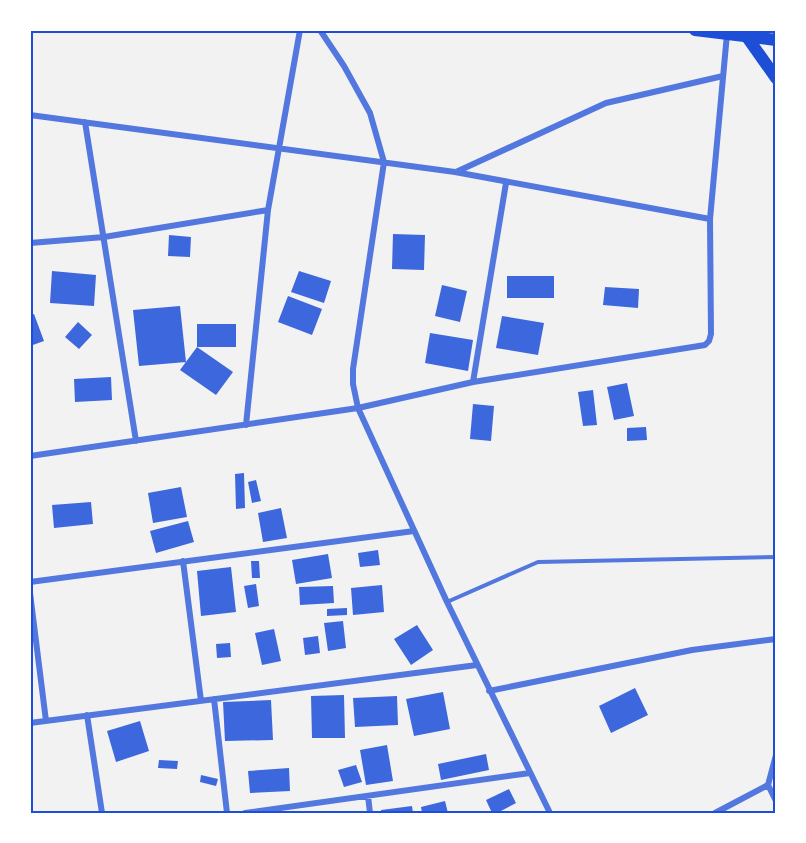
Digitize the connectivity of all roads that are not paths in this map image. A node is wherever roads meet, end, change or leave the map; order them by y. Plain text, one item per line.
1 (300, 30) edge
2 (320, 30) edge
3 (695, 30) edge
4 (727, 34) junction
5 (747, 37) junction
6 (776, 40) edge
7 (723, 76) junction
8 (776, 78) edge
9 (30, 115) edge
10 (85, 122) junction
11 (280, 150) junction
12 (384, 162) junction
13 (455, 172) junction
14 (506, 183) junction
15 (268, 210) junction
16 (710, 219) junction
17 (104, 237) junction
18 (30, 243) edge
19 (473, 382) junction
20 (358, 408) junction
21 (246, 424) junction
22 (136, 441) junction
23 (30, 456) edge
24 (414, 531) junction
25 (776, 557) edge
26 (183, 561) junction
27 (30, 582) edge
28 (30, 593) edge
29 (447, 602) junction
30 (776, 639) edge
31 (477, 665) junction
32 (489, 691) junction
33 (214, 699) junction
34 (201, 701) junction
35 (87, 716) junction
36 (46, 721) junction
37 (30, 723) edge
38 (776, 755) edge
39 (530, 773) junction
40 (768, 785) junction
41 (368, 796) junction
42 (776, 801) edge
43 (102, 813) edge
44 (227, 813) edge
45 (245, 813) edge
46 (370, 813) edge
47 (550, 813) edge
48 (714, 813) edge

1 - 11 street
2 - 12 street
3 - 4 highway
4 - 5 highway
4 - 7 street
5 - 6 highway
5 - 8 highway
7 - 13 street
7 - 16 street
9 - 10 street
10 - 11 street
10 - 17 street
11 - 12 street
11 - 15 street
12 - 13 street
12 - 20 street
13 - 14 street
14 - 16 street
14 - 19 street
15 - 17 street
15 - 21 street
16 - 19 street
17 - 18 street
17 - 22 street
19 - 20 street
20 - 21 street
20 - 24 street
21 - 22 street
22 - 23 street
24 - 26 street
24 - 29 street
25 - 29 lane
26 - 27 street
26 - 34 street
28 - 36 street
29 - 31 street
30 - 32 street
31 - 32 street
31 - 33 street
32 - 39 street
33 - 34 street
33 - 44 street
34 - 35 street
35 - 36 street
35 - 43 street
36 - 37 street
38 - 40 street
39 - 41 street
39 - 47 street
40 - 42 street
40 - 48 street
41 - 45 street
41 - 46 street

